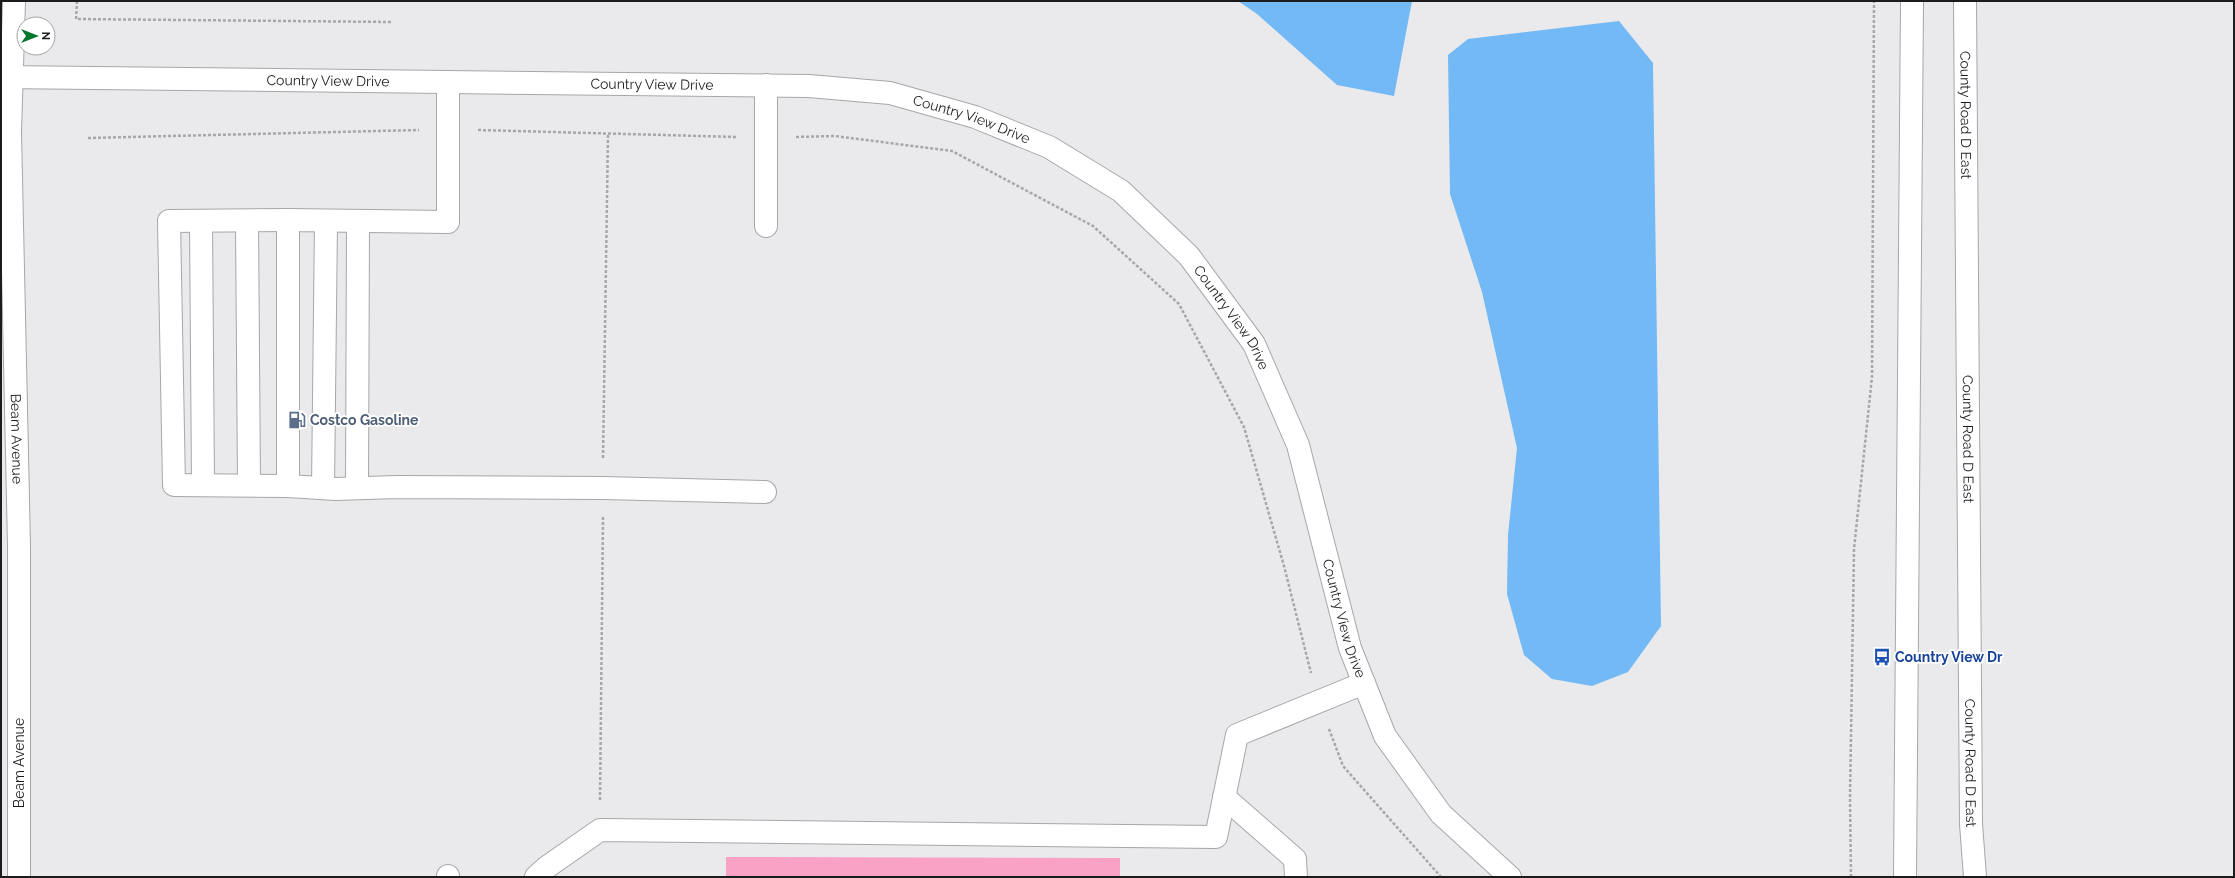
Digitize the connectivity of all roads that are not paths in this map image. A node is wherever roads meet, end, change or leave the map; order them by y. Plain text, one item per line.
1 (14, 1) edge
2 (1912, 1) edge
3 (1965, 1) edge
4 (6, 77) edge
5 (448, 82) junction
6 (766, 86) junction
7 (288, 220) junction
8 (202, 221) junction
9 (247, 221) junction
10 (326, 221) junction
11 (358, 221) junction
12 (766, 226) dead end
13 (203, 485) junction
14 (249, 485) junction
15 (288, 486) junction
16 (323, 488) junction
17 (357, 488) junction
18 (765, 492) dead end
19 (1364, 683) junction
20 (1224, 796) junction
21 (19, 877) edge
22 (536, 877) edge
23 (1296, 877) edge
24 (1510, 877) edge
25 (1905, 877) edge
26 (1975, 877) edge

1 - 4 street, Beam Avenue
2 - 25 street
3 - 26 street, County Road D East
4 - 5 street, Country View Drive
4 - 21 street, Beam Avenue
5 - 6 street, Country View Drive
5 - 11 street
6 - 12 street
6 - 19 street, Country View Drive
7 - 9 street
7 - 10 street
7 - 15 street
8 - 9 street
8 - 13 street
8 - 13 street
9 - 14 street
10 - 11 street
10 - 16 street
11 - 17 street
13 - 14 street
14 - 15 street
15 - 16 street
16 - 17 street
17 - 18 street
19 - 20 street
19 - 24 street, Country View Drive
20 - 22 street
20 - 23 street

